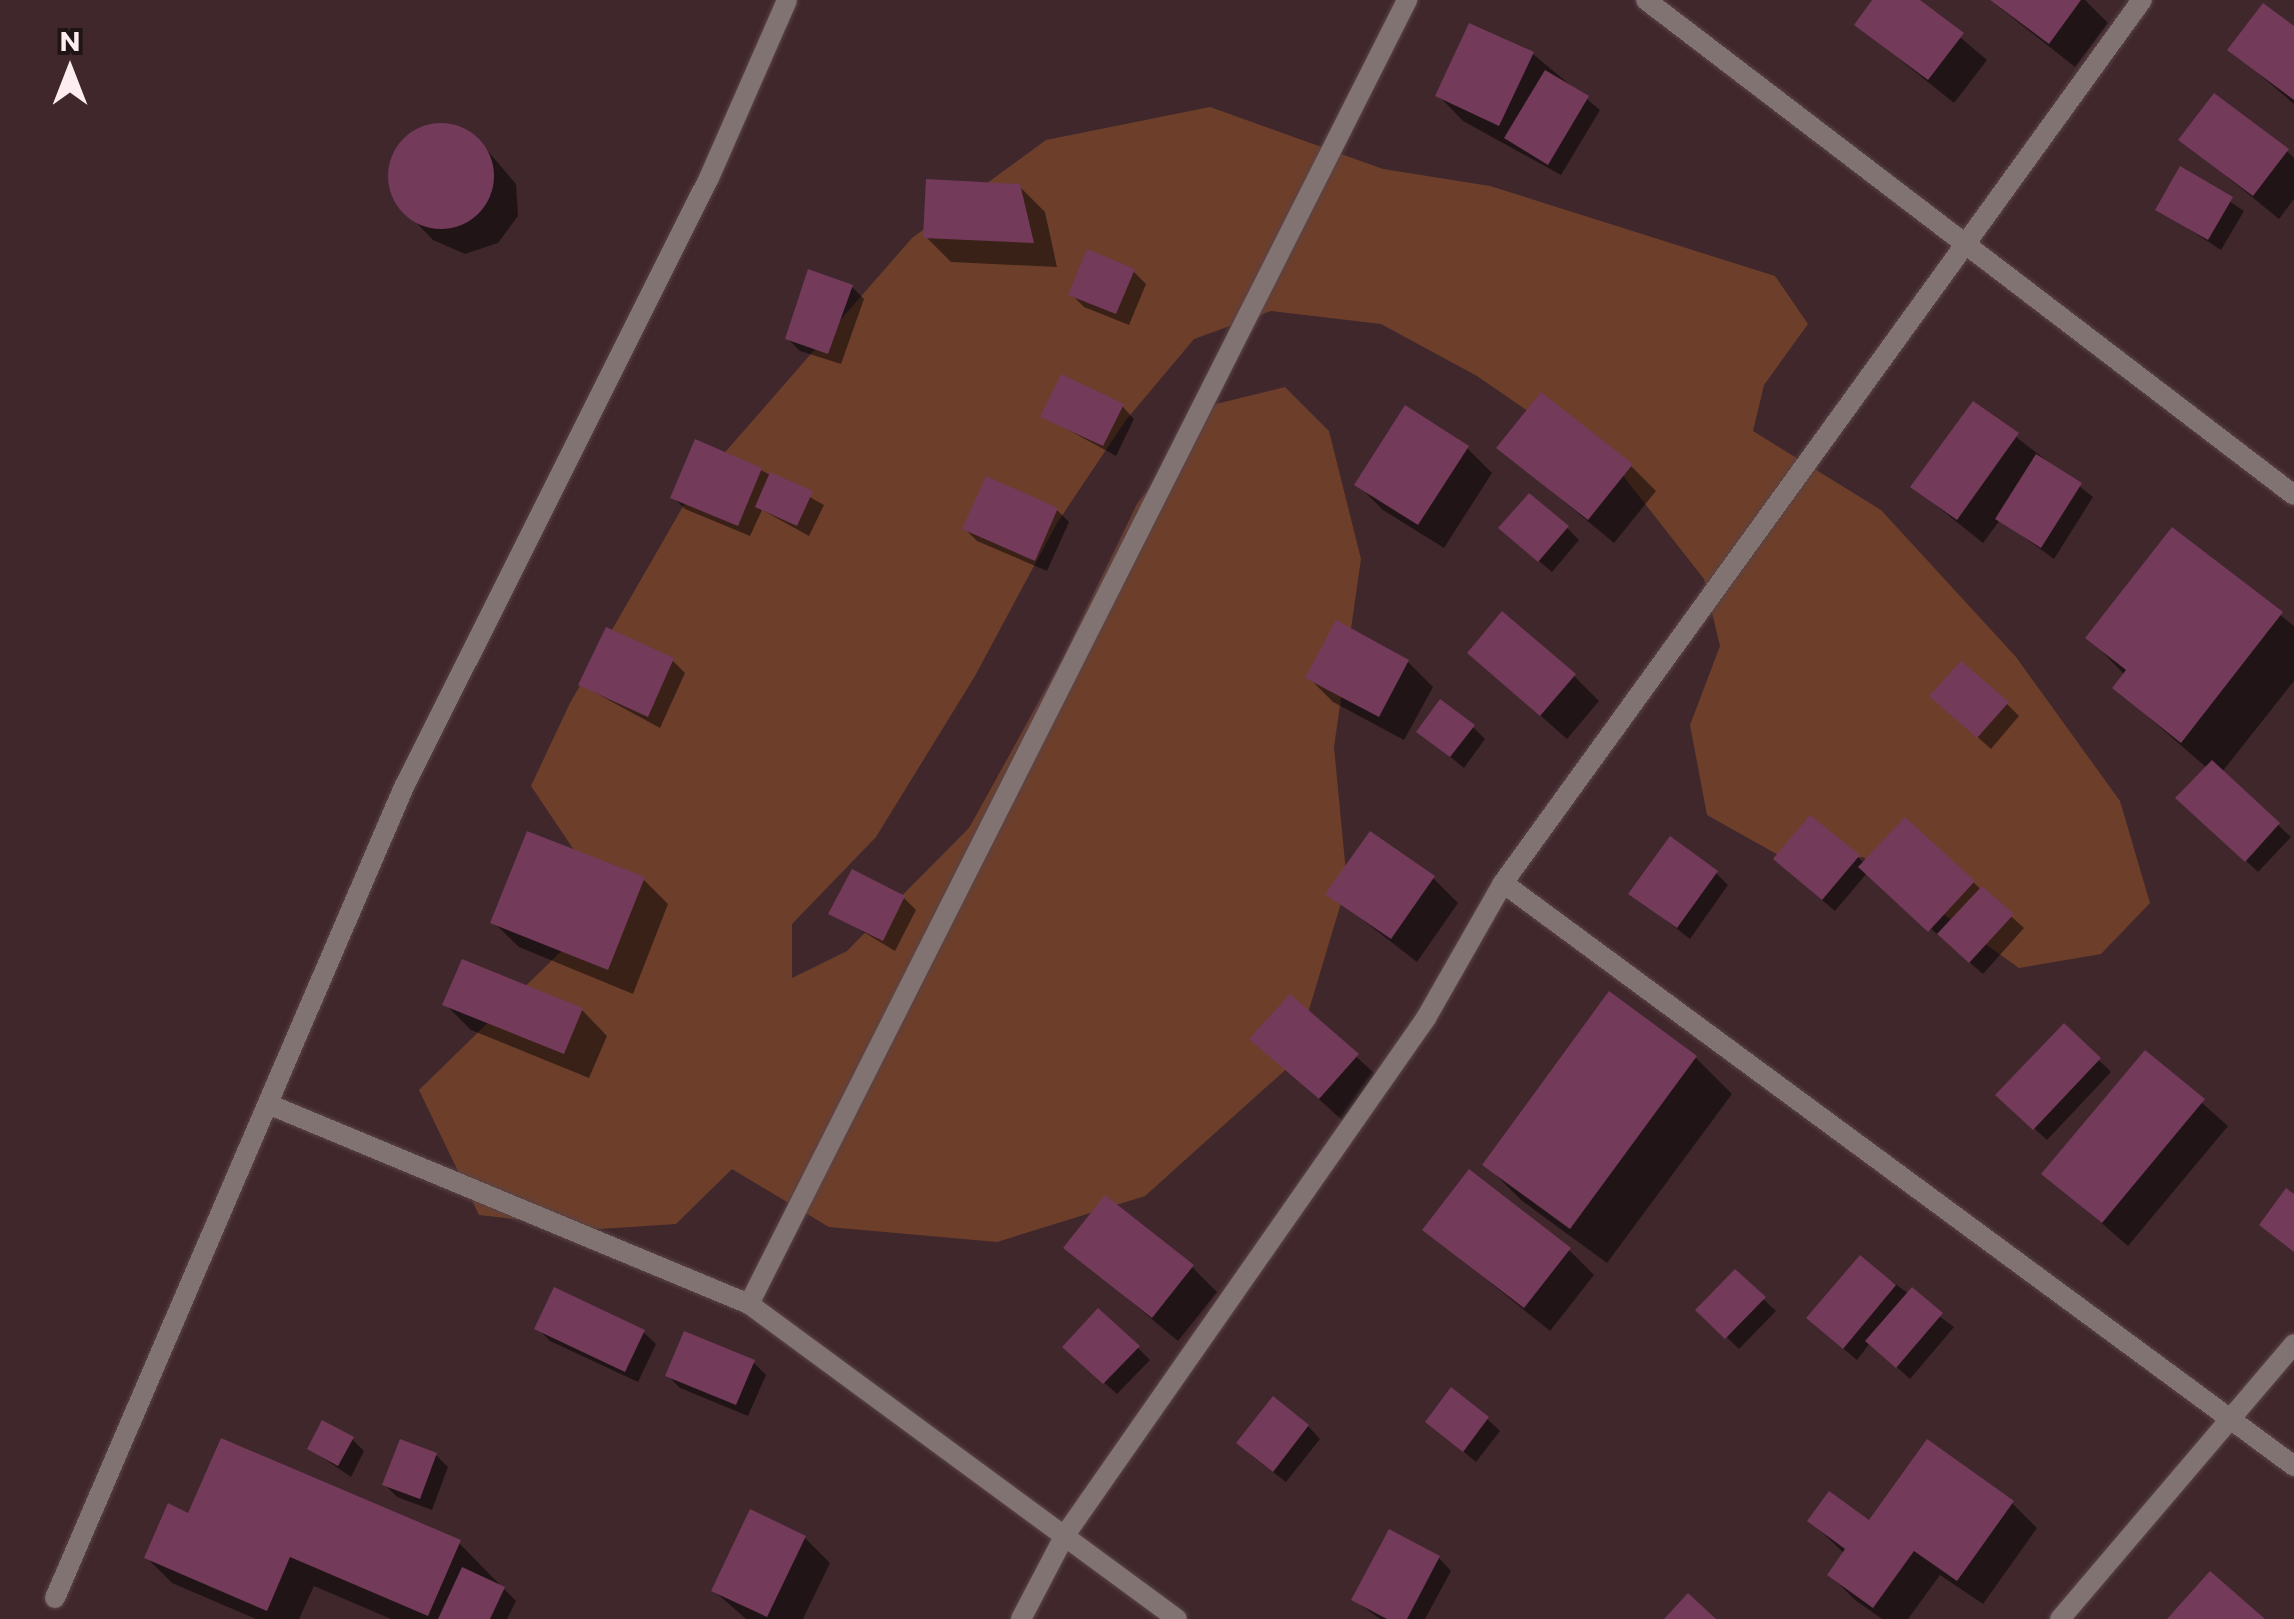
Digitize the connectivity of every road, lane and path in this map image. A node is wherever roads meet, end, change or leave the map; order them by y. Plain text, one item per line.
1 (787, 0) edge
2 (1407, 0) edge
3 (1646, 0) edge
4 (2142, 0) edge
5 (1963, 247) junction
6 (2294, 495) edge
7 (1503, 884) junction
8 (268, 1104) junction
9 (749, 1304) junction
10 (2294, 1344) edge
11 (2234, 1420) junction
12 (2294, 1466) edge
13 (1065, 1535) junction
14 (54, 1598) dead end
15 (1021, 1619) edge
16 (1176, 1619) edge
17 (2060, 1619) edge

1 - 8 street
2 - 9 street
3 - 5 street
4 - 5 street
5 - 6 street
5 - 7 street
7 - 11 street
7 - 13 street
8 - 9 street
8 - 14 street
9 - 13 street
10 - 11 street
11 - 12 street
11 - 17 street
13 - 15 street
13 - 16 street

